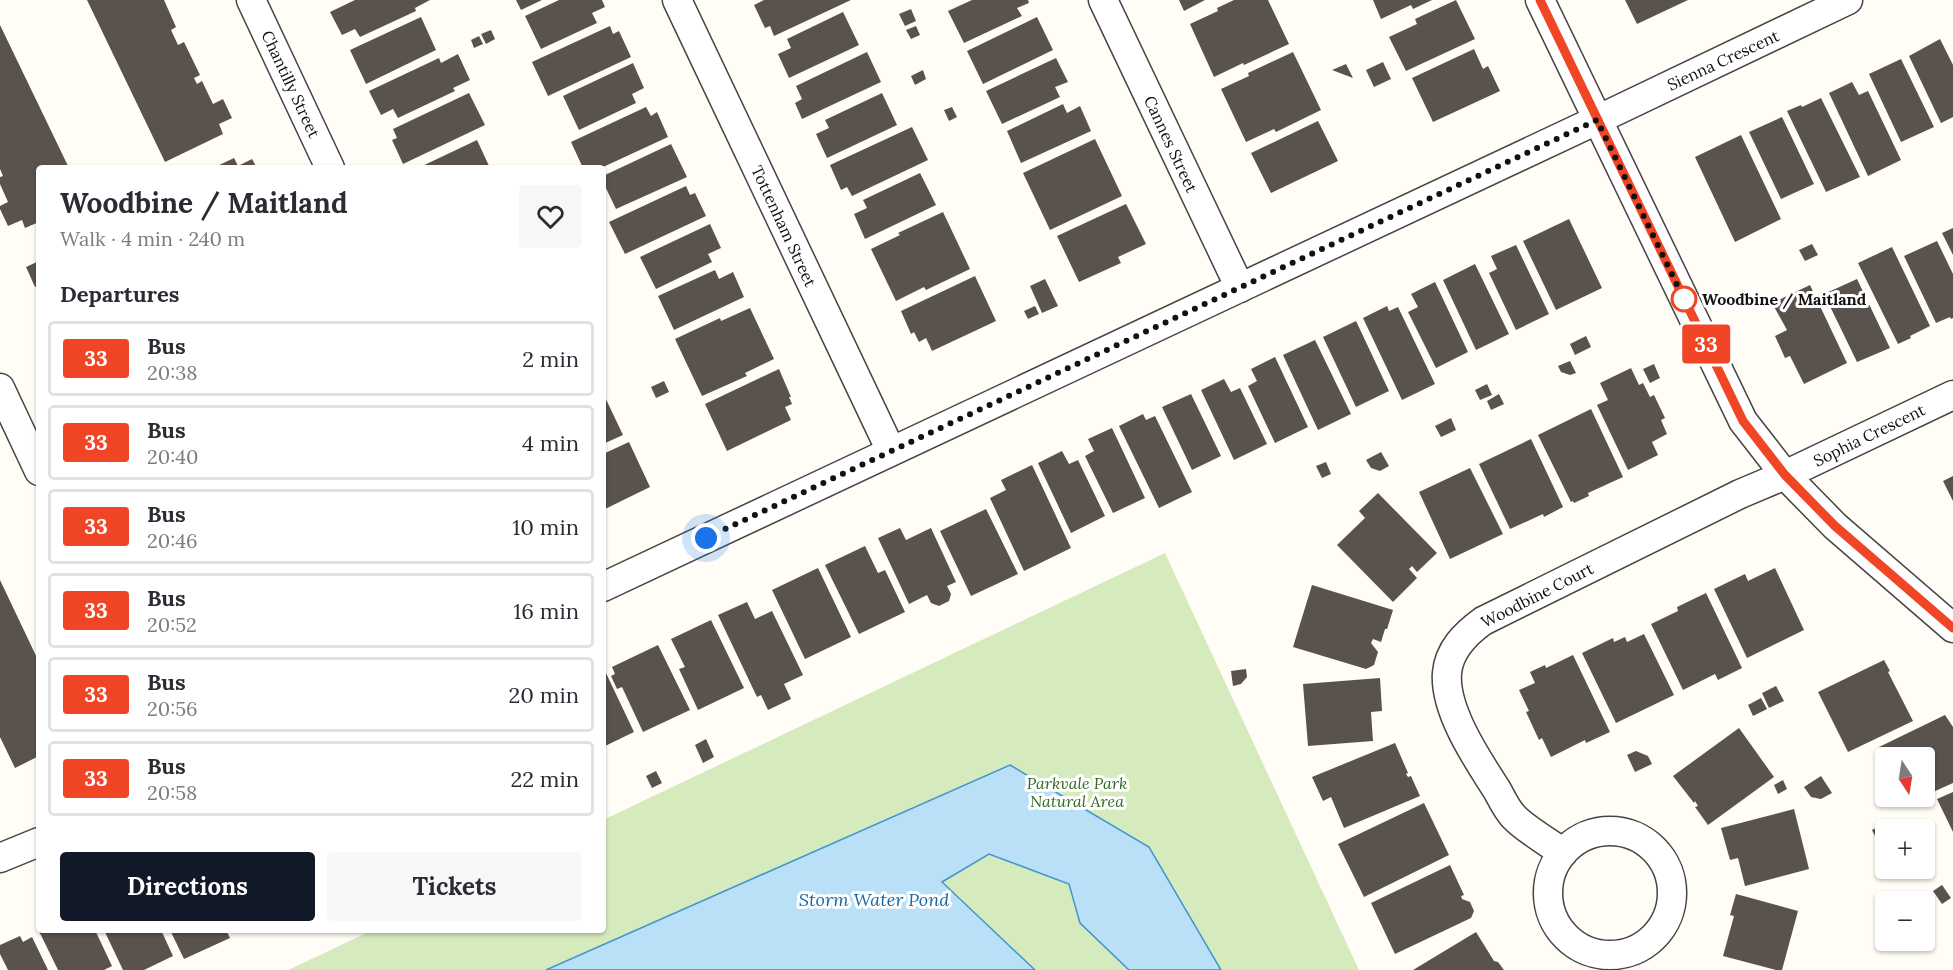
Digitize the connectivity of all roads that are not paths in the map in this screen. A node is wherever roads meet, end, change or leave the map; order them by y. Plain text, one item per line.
1 (251, 0) edge
2 (677, 0) edge
3 (1103, 0) edge
4 (1540, 0) edge
5 (1848, 0) edge
6 (1597, 120) junction
7 (329, 165) edge
8 (1240, 288) junction
9 (0, 388) edge
10 (1953, 395) edge
11 (891, 451) junction
12 (36, 465) edge
13 (1785, 475) junction
14 (606, 586) edge
15 (1953, 628) edge
16 (36, 843) edge
17 (1563, 852) junction
18 (0, 858) edge

1 - 7 street, Chantilly Street
2 - 11 street, Tottenham Street
3 - 8 street, Cannes Street
4 - 6 street
5 - 6 street, Sienna Crescent
6 - 8 street, Sienna Crescent
6 - 13 street
8 - 11 street, Sienna Crescent
9 - 12 street
10 - 13 street, Sophia Crescent
11 - 14 street, Sienna Crescent
13 - 15 street
13 - 17 street, Woodbine Court
16 - 18 street
17 - 17 street

